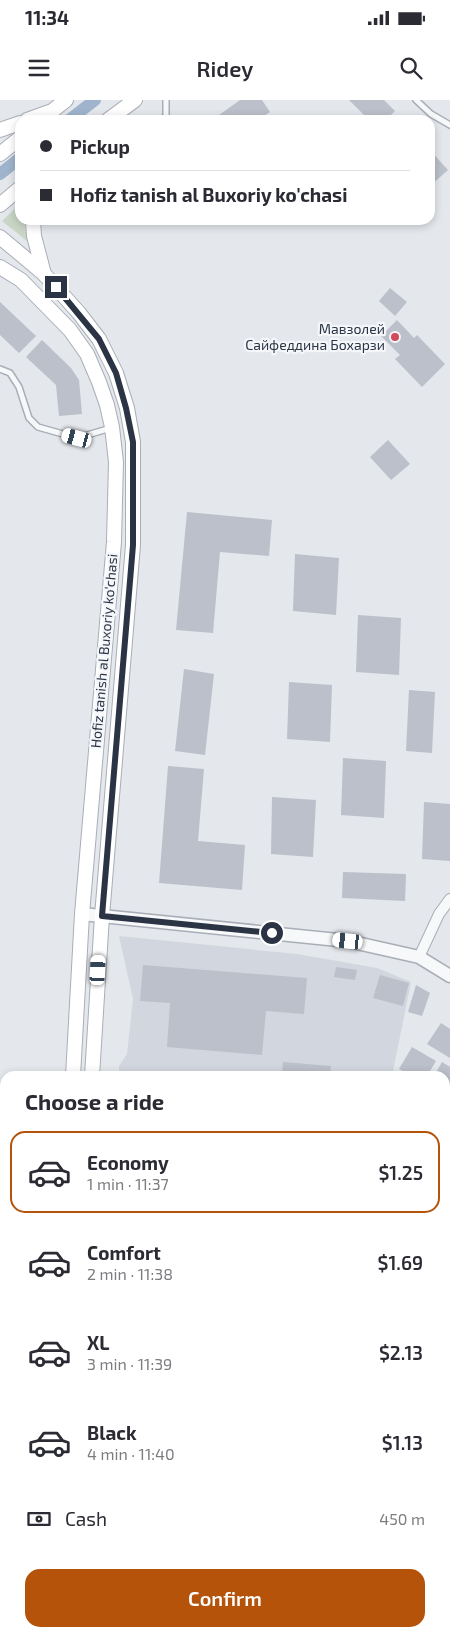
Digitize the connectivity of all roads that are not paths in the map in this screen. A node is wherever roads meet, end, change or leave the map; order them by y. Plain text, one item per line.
1 (66, 100) edge
2 (135, 100) edge
3 (166, 100) edge
4 (416, 100) edge
5 (52, 110) junction
6 (40, 115) edge
7 (46, 115) edge
8 (115, 115) edge
9 (166, 115) edge
10 (433, 115) edge
11 (435, 116) edge
12 (15, 125) edge
13 (450, 125) edge
14 (0, 130) edge
15 (15, 142) edge
16 (0, 154) edge
17 (15, 192) edge
18 (0, 205) edge
19 (33, 225) edge
20 (0, 237) edge
21 (0, 266) edge
22 (44, 274) junction
23 (0, 369) edge
24 (112, 428) junction
25 (450, 899) edge
26 (82, 914) junction
27 (102, 916) junction
28 (419, 957) junction
29 (450, 976) edge
30 (73, 1071) edge
31 (92, 1071) edge

1 - 5 main road
2 - 8 main road
3 - 9 lane
4 - 10 lane
5 - 6 main road
5 - 7 main road
11 - 13 lane
12 - 14 main road
15 - 16 main road
17 - 18 main road
19 - 22 main road
20 - 22 main road, Hofiz tanish al Buxoriy ko'chasi
21 - 24 main road, Hofiz tanish al Buxoriy ko'chasi
22 - 27 main road, Hofiz tanish al Buxoriy ko'chasi
23 - 24 lane
24 - 26 main road, Hofiz tanish al Buxoriy ko'chasi
25 - 28 street
26 - 27 street
26 - 30 main road, Hofiz tanish al Buxoriy ko'chasi
27 - 28 street
27 - 31 main road, Hofiz tanish al Buxoriy ko'chasi
28 - 29 street

